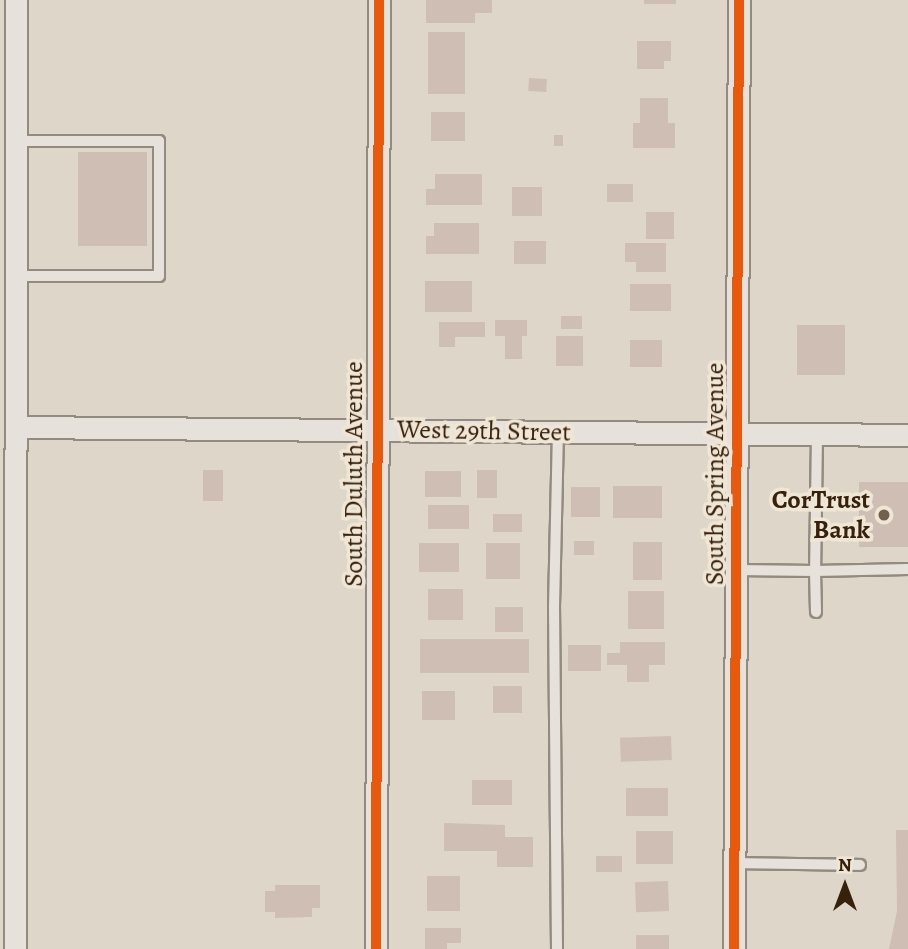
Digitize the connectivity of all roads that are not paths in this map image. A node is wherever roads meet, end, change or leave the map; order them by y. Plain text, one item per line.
1 (16, 0) edge
2 (379, 0) edge
3 (739, 0) edge
4 (17, 141) junction
5 (17, 276) junction
6 (18, 427) junction
7 (376, 430) junction
8 (558, 432) junction
9 (738, 433) junction
10 (817, 434) junction
11 (908, 435) edge
12 (908, 569) edge
13 (737, 570) junction
14 (815, 571) junction
15 (816, 612) dead end
16 (8, 683) edge
17 (735, 863) junction
18 (860, 864) dead end
19 (15, 949) edge
20 (376, 949) edge
21 (556, 949) edge
22 (734, 949) edge

1 - 4 street
2 - 7 street, South Duluth Avenue
3 - 9 street, South Spring Avenue
4 - 5 street
4 - 5 lane
5 - 6 street
6 - 7 street, West 29th Street
6 - 16 street
7 - 8 street, West 29th Street
7 - 20 street, South Duluth Avenue
8 - 9 street, West 29th Street
8 - 21 lane
9 - 10 street, West 29th Street
9 - 13 street, South Spring Avenue
10 - 11 street, West 29th Street
10 - 14 lane
12 - 14 lane
13 - 14 lane
13 - 17 street, South Spring Avenue
14 - 15 lane
16 - 19 street
17 - 18 lane
17 - 22 street, South Spring Avenue

